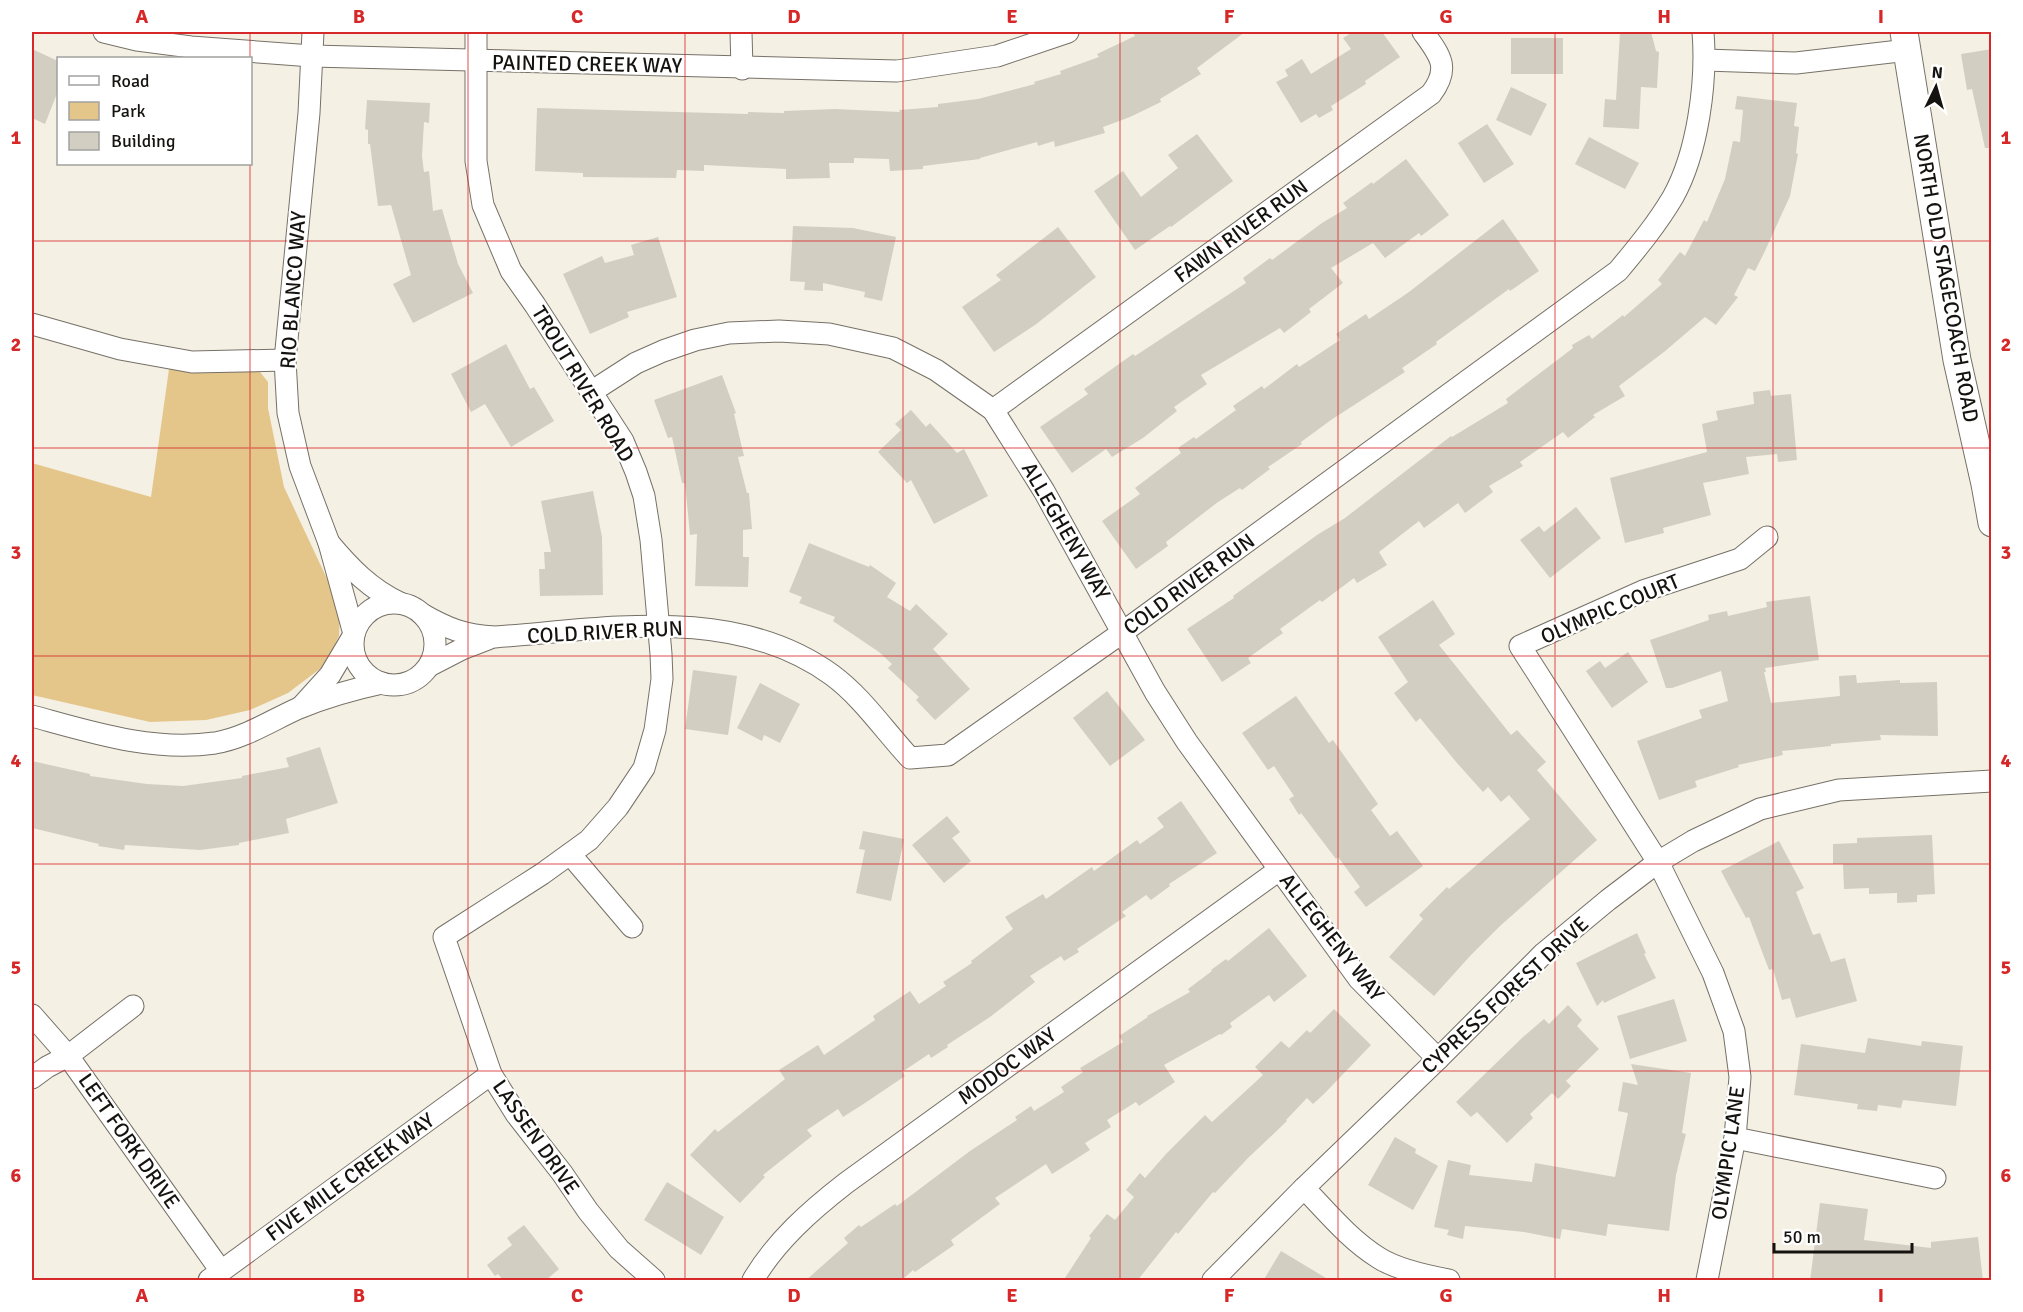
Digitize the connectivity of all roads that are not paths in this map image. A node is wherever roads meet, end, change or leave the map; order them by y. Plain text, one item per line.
1 (104, 32) edge
2 (313, 32) edge
3 (476, 32) edge
4 (741, 32) edge
5 (1068, 32) edge
6 (1423, 32) edge
7 (1703, 32) edge
8 (1906, 40) edge
9 (312, 56) junction
10 (1705, 60) junction
11 (476, 62) junction
12 (742, 69) junction
13 (32, 324) edge
14 (285, 360) junction
15 (591, 392) junction
16 (993, 410) junction
17 (1992, 523) edge
18 (1767, 537) dead end
19 (329, 543) junction
20 (401, 603) junction
21 (422, 614) junction
22 (659, 626) junction
23 (1123, 632) junction
24 (353, 636) junction
25 (495, 637) junction
26 (429, 666) junction
27 (382, 683) junction
28 (300, 708) junction
29 (32, 716) edge
30 (1992, 781) edge
31 (570, 854) junction
32 (1658, 862) junction
33 (1279, 870) junction
34 (632, 927) dead end
35 (444, 937) joint
36 (133, 1006) dead end
37 (32, 1015) edge
38 (68, 1056) junction
39 (1438, 1059) junction
40 (491, 1074) junction
41 (32, 1078) edge
42 (1735, 1138) junction
43 (1935, 1178) dead end
44 (1304, 1188) junction
45 (215, 1276) edge
46 (654, 1281) edge
47 (753, 1281) edge
48 (1214, 1281) edge
49 (1449, 1281) edge
50 (1707, 1281) edge

1 - 9 street, PAINTED CREEK WAY
2 - 9 street, RIO BLANCO WAY
3 - 11 street, TROUT RIVER ROAD
4 - 12 street
5 - 12 street, PAINTED CREEK WAY
6 - 16 street, FAWN RIVER RUN
7 - 10 street, COLD RIVER RUN
8 - 10 street
8 - 17 street, NORTH OLD STAGECOACH ROAD
9 - 11 street, PAINTED CREEK WAY
9 - 14 street, RIO BLANCO WAY
10 - 23 street, COLD RIVER RUN
11 - 12 street, PAINTED CREEK WAY
11 - 15 street, TROUT RIVER ROAD
13 - 14 street
14 - 19 street, RIO BLANCO WAY
15 - 16 street, ALLEGHENY WAY
15 - 22 street, TROUT RIVER ROAD
16 - 23 street, ALLEGHENY WAY
18 - 32 street, OLYMPIC COURT
19 - 20 street, RIO BLANCO WAY
19 - 24 street, RIO BLANCO WAY
20 - 21 street
20 - 24 street
21 - 25 street, COLD RIVER RUN
21 - 26 street
22 - 23 street, COLD RIVER RUN
22 - 25 street, COLD RIVER RUN
22 - 31 street, TROUT RIVER ROAD
23 - 33 street, ALLEGHENY WAY
24 - 27 street
24 - 28 street
25 - 26 street, COLD RIVER RUN
26 - 27 street
27 - 28 street
28 - 29 street
30 - 32 street, CYPRESS FOREST DRIVE
31 - 34 street
31 - 35 street, TROUT RIVER ROAD
32 - 39 street, CYPRESS FOREST DRIVE
32 - 42 street, OLYMPIC LANE
33 - 39 street, ALLEGHENY WAY
33 - 47 street, MODOC WAY
35 - 40 street, LASSEN DRIVE
36 - 38 street
37 - 38 street, LEFT FORK DRIVE
38 - 41 street
38 - 45 street, LEFT FORK DRIVE
39 - 44 street, CYPRESS FOREST DRIVE
40 - 45 street, FIVE MILE CREEK WAY
40 - 46 street, LASSEN DRIVE
42 - 43 street
42 - 50 street, OLYMPIC LANE
44 - 48 street, CYPRESS FOREST DRIVE
44 - 49 street

